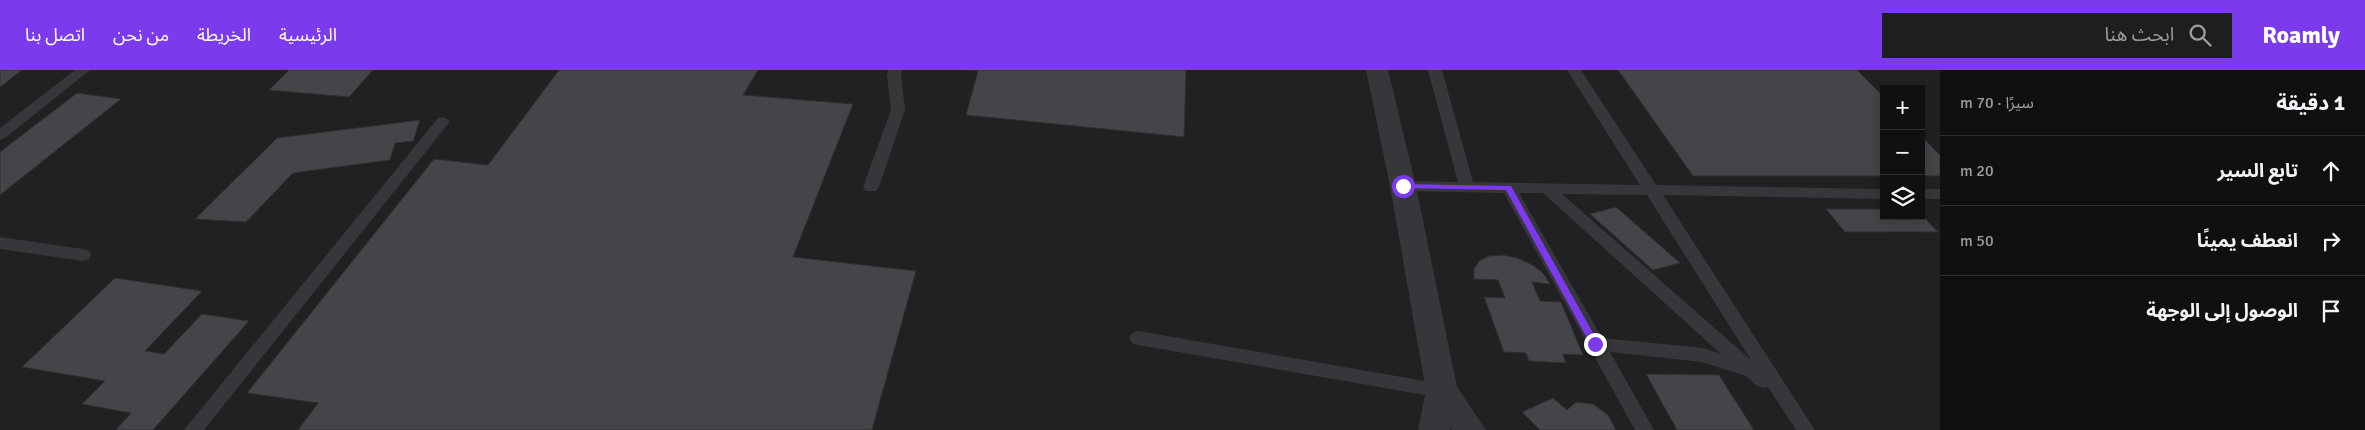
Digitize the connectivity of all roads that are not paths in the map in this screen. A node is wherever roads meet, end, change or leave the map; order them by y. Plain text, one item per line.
1 (83, 70) edge
2 (896, 70) edge
3 (1377, 70) edge
4 (1435, 70) edge
5 (1574, 70) edge
6 (443, 121) dead end
7 (0, 135) edge
8 (1403, 186) junction
9 (1467, 186) junction
10 (870, 187) dead end
11 (1508, 187) junction
12 (1546, 188) junction
13 (1650, 190) junction
14 (1880, 194) edge
15 (1925, 194) edge
16 (1940, 194) edge
17 (0, 243) edge
18 (83, 255) dead end
19 (1138, 338) dead end
20 (1595, 344) junction
21 (1763, 381) junction
22 (1442, 391) junction
23 (1802, 424) edge
24 (193, 430) edge
25 (1434, 430) edge
26 (1470, 430) edge
27 (1645, 430) edge

1 - 7 lane
2 - 10 lane
3 - 8 street
4 - 9 lane
5 - 13 lane
6 - 24 lane
8 - 9 lane
8 - 22 street
9 - 11 lane
11 - 12 lane
11 - 20 lane
12 - 13 lane
12 - 21 lane
13 - 14 lane
13 - 23 lane
15 - 16 lane
17 - 18 lane
19 - 22 lane
20 - 21 lane
20 - 27 lane
21 - 23 lane
22 - 25 street
22 - 26 street

